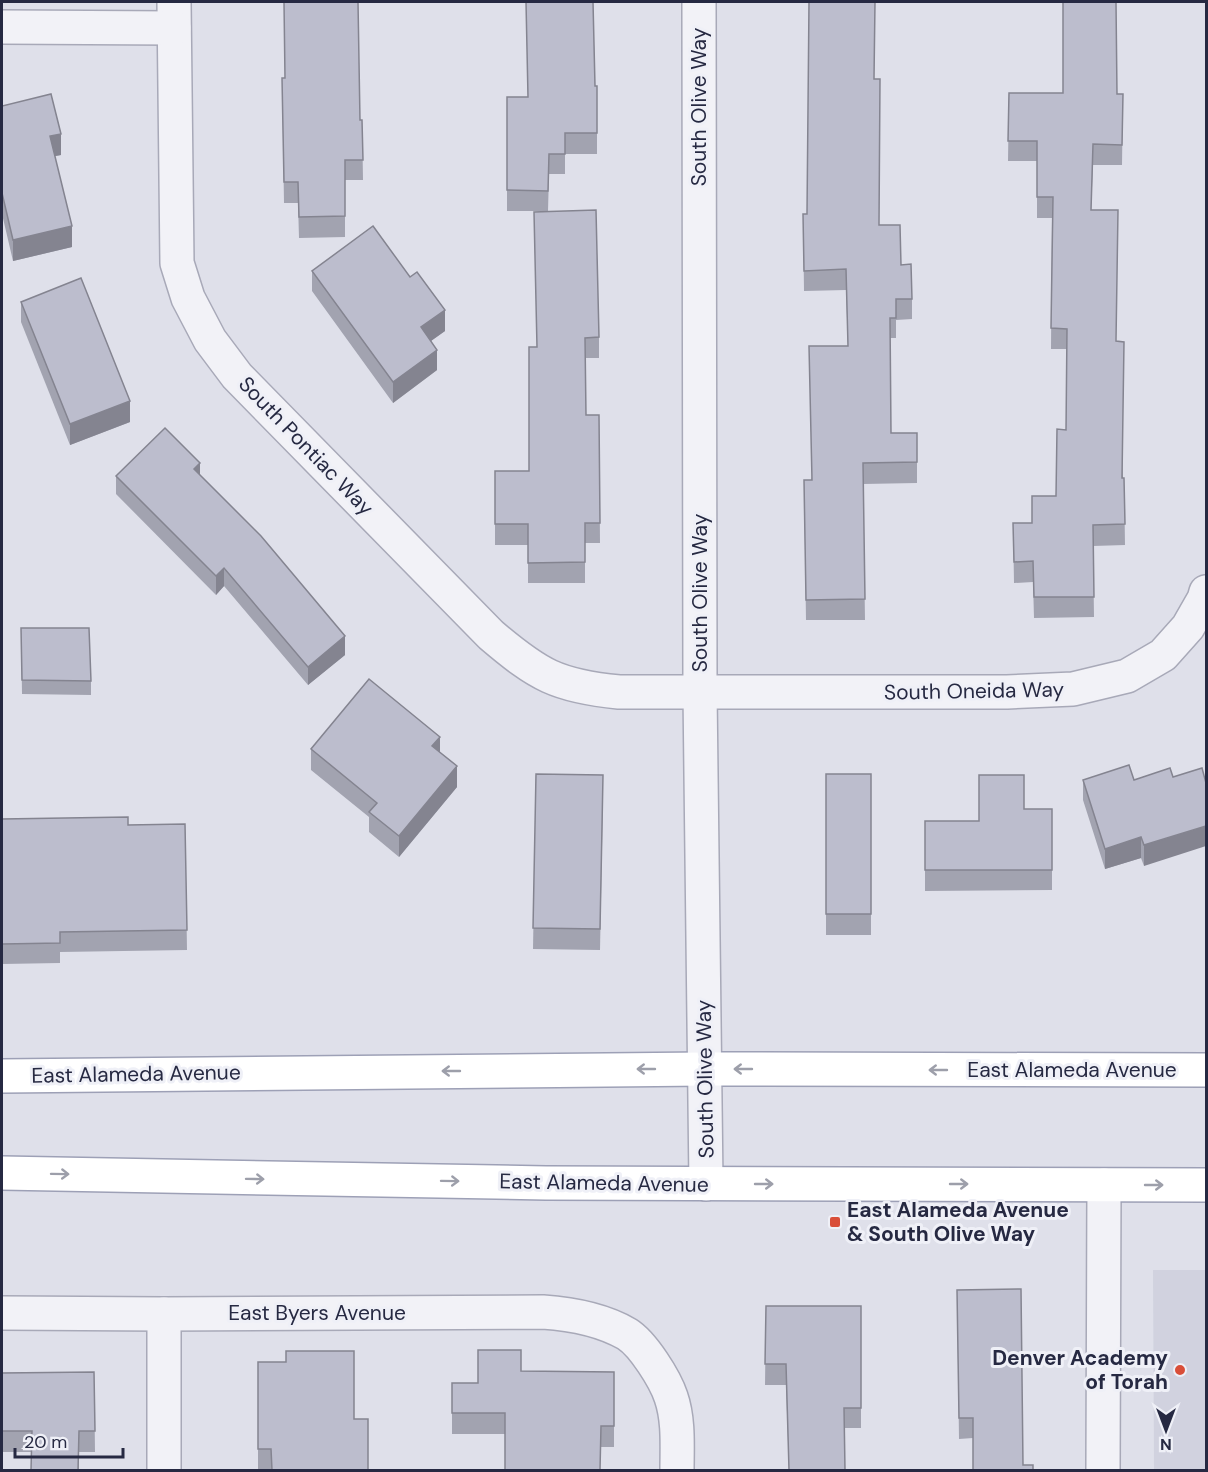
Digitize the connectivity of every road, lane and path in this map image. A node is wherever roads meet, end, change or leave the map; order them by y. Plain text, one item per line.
1 (699, 2) edge
2 (174, 15) edge
3 (2, 27) edge
4 (1206, 592) edge
5 (700, 692) junction
6 (705, 1069) junction
7 (1206, 1070) edge
8 (2, 1076) edge
9 (2, 1173) edge
10 (706, 1184) junction
11 (1104, 1185) junction
12 (1206, 1185) edge
13 (2, 1313) edge
14 (164, 1314) junction
15 (164, 1470) edge
16 (677, 1470) edge
17 (1103, 1470) edge

1 - 5 street, South Olive Way
2 - 3 street
2 - 5 street, South Pontiac Way
4 - 5 street, South Oneida Way
5 - 6 street, South Olive Way
7 -> 6 main road, East Alameda Avenue
6 -> 8 main road, East Alameda Avenue
6 - 10 street, South Olive Way
9 -> 10 main road, East Alameda Avenue
10 -> 11 main road, East Alameda Avenue
11 -> 12 main road, East Alameda Avenue
11 - 17 street
13 - 14 street, East Byers Avenue
14 - 15 street
14 - 16 street, East Byers Avenue

